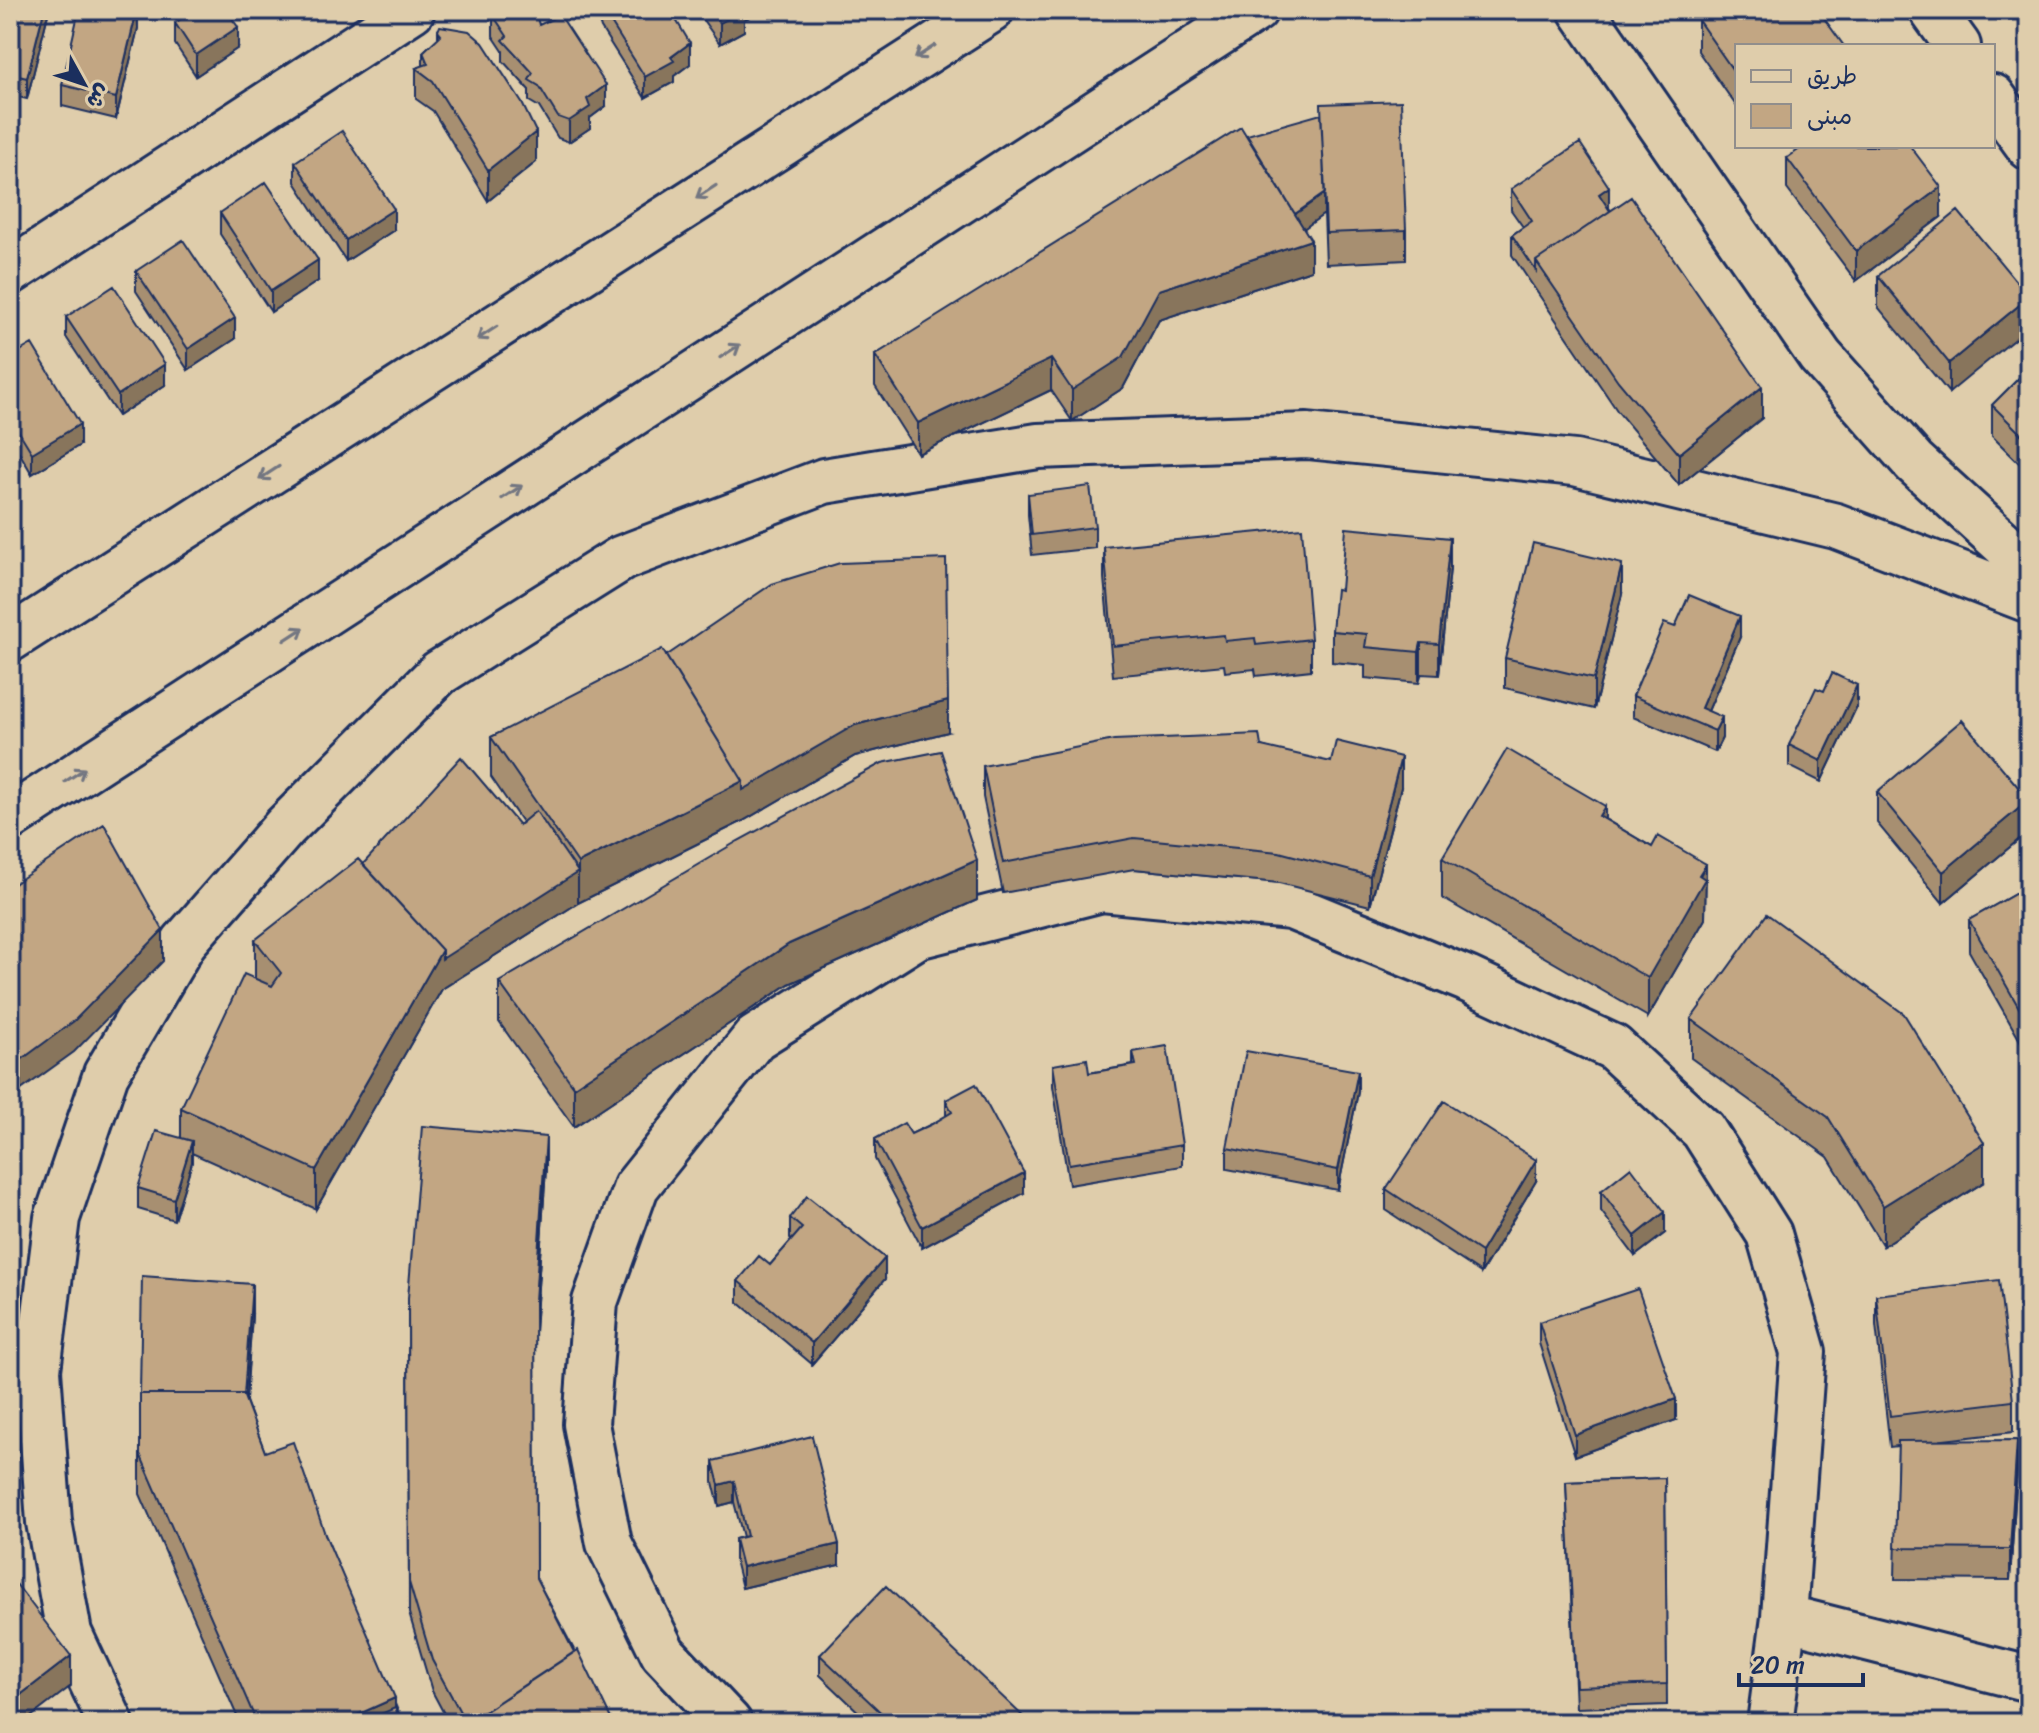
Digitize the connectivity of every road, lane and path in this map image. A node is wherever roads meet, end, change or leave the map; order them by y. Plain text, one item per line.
1 (412, 10) edge
2 (991, 10) edge
3 (1255, 10) edge
4 (1581, 10) edge
5 (1932, 10) edge
6 (1957, 44) edge
7 (1995, 100) edge
8 (2029, 147) edge
9 (10, 272) edge
10 (2029, 567) edge
11 (2029, 600) edge
12 (10, 639) edge
13 (10, 818) edge
14 (1784, 1617) junction
15 (2029, 1679) edge
16 (111, 1723) edge
17 (729, 1723) edge
18 (1770, 1723) edge

1 - 9 street
2 -> 12 street
13 -> 3 street
4 - 10 street
5 - 6 street
7 - 8 street
11 - 16 street
14 - 15 street
14 - 17 street
14 - 18 street

